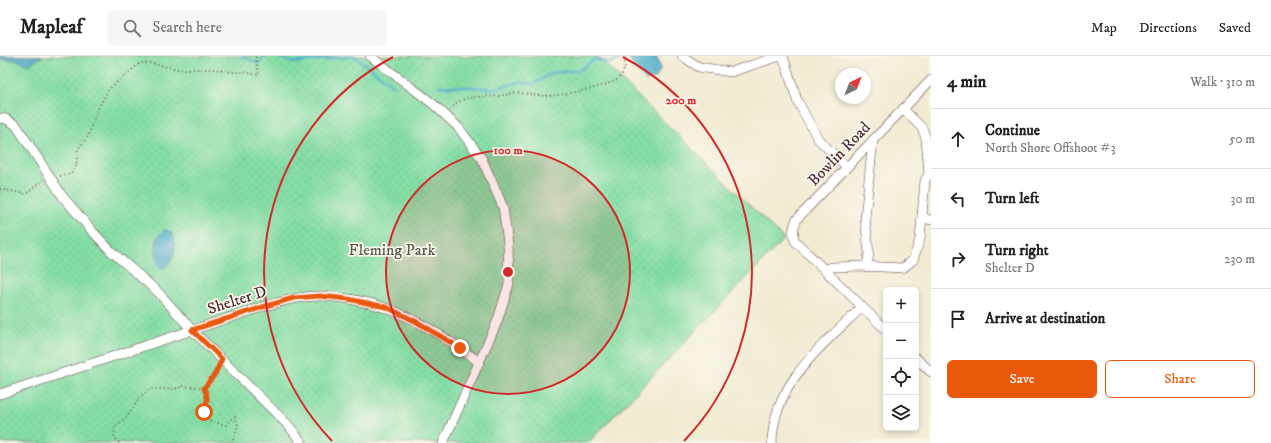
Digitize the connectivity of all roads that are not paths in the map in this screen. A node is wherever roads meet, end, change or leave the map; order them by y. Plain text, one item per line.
1 (370, 56) edge
2 (682, 56) edge
3 (781, 56) edge
4 (931, 80) edge
5 (903, 109) junction
6 (0, 118) edge
7 (873, 140) junction
8 (847, 167) junction
9 (930, 175) edge
10 (922, 216) junction
11 (931, 220) edge
12 (867, 267) junction
13 (824, 269) junction
14 (862, 307) junction
15 (883, 327) edge
16 (192, 330) junction
17 (917, 359) edge
18 (479, 362) junction
19 (931, 372) edge
20 (0, 394) edge
21 (302, 443) edge
22 (443, 443) edge
23 (772, 443) edge

1 - 18 street
2 - 3 street
3 - 8 street
4 - 5 street, Bowlin Road
5 - 7 street, Bowlin Road
5 - 9 street
6 - 16 street
7 - 8 street, Bowlin Road
7 - 12 street
8 - 13 street, Bowlin Road
9 - 10 street
10 - 11 street
10 - 12 street
12 - 13 street
13 - 14 street
14 - 15 street
14 - 23 street
16 - 18 street, Shelter D
16 - 20 street, Shelter D
16 - 21 street
17 - 19 street
18 - 22 street

